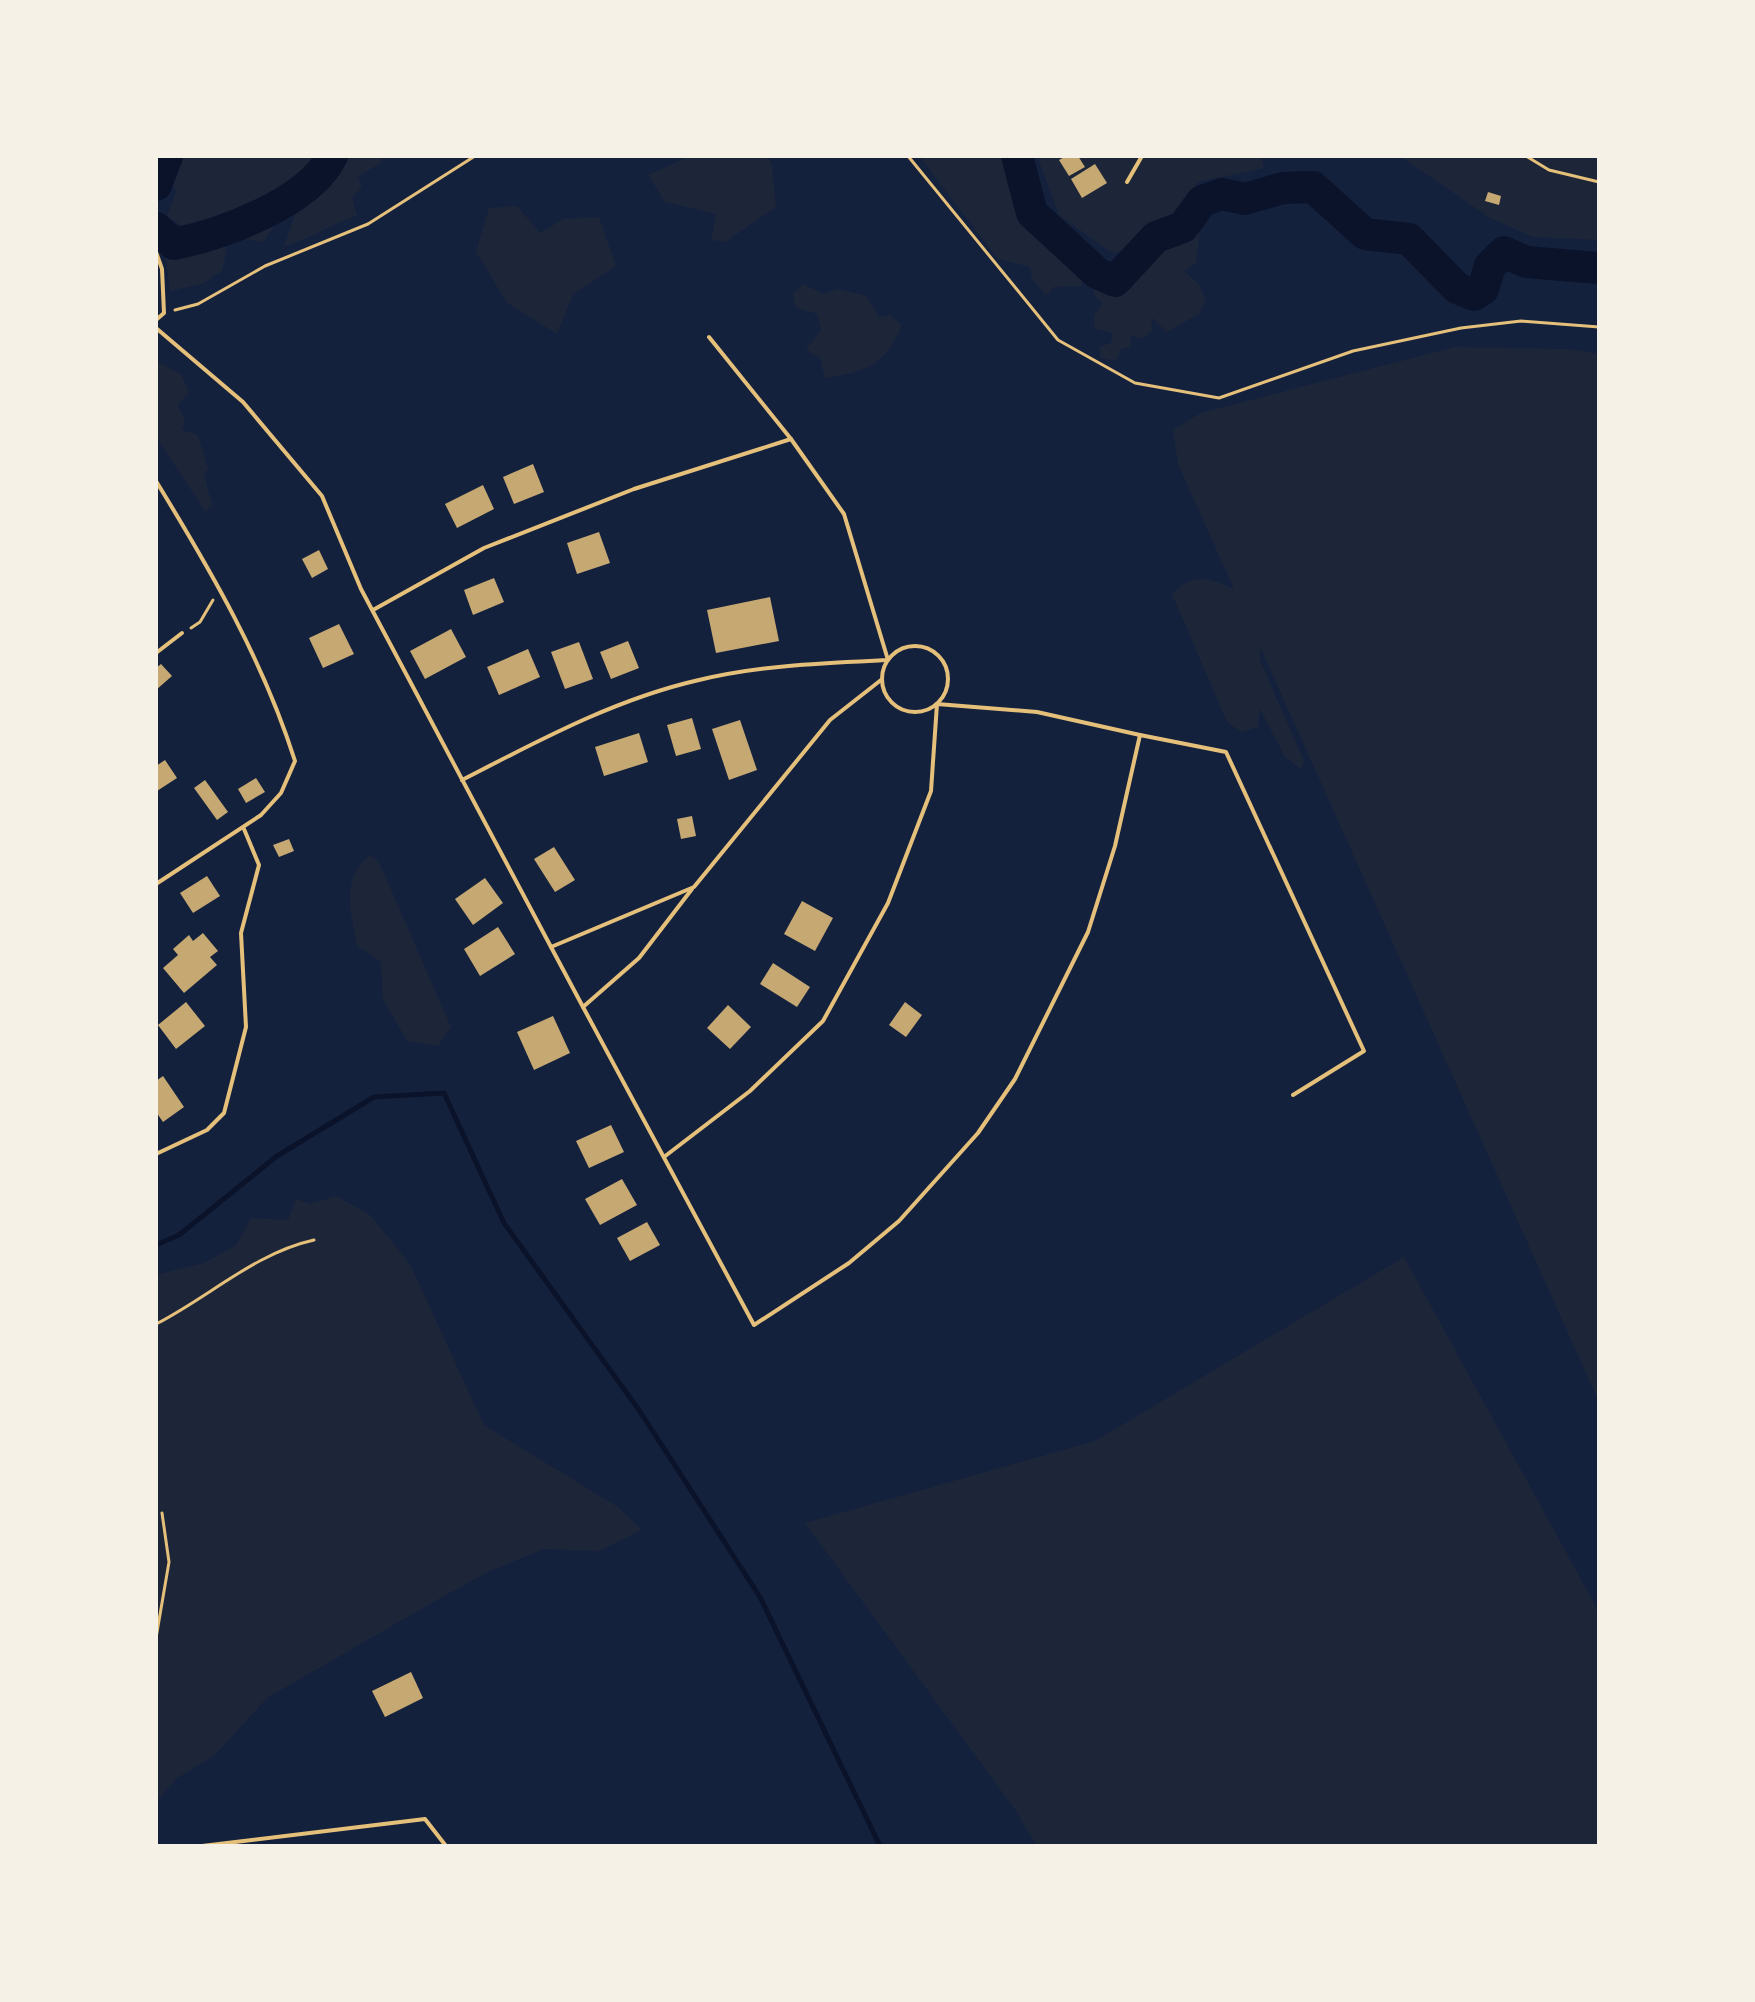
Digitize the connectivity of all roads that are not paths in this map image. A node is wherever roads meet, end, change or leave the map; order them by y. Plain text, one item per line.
1 (1142, 156) edge
2 (1127, 182) dead end
3 (156, 252) edge
4 (156, 320) edge
5 (156, 328) edge
6 (709, 337) dead end
7 (791, 439) junction
8 (156, 481) edge
9 (372, 610) junction
10 (182, 633) road end
11 (156, 653) edge
12 (888, 660) junction
13 (881, 680) junction
14 (937, 704) junction
15 (1140, 735) junction
16 (462, 780) junction
17 (244, 828) junction
18 (156, 884) edge
19 (694, 887) junction
20 (551, 947) junction
21 (583, 1007) junction
22 (1293, 1095) dead end
23 (156, 1154) edge
24 (663, 1157) junction
25 (202, 1846) edge
26 (446, 1846) edge

1 - 2 lane
3 - 4 lane
5 - 9 lane
6 - 7 lane
7 - 9 lane
7 - 12 lane
8 - 17 lane
9 - 16 lane
10 - 11 lane
12 - 13 lane
12 - 14 lane
12 - 16 lane
13 - 14 lane
13 - 19 lane
14 - 15 lane
14 - 24 lane
15 - 22 lane
15 - 24 lane
16 - 20 lane
17 - 18 lane
17 - 23 lane
19 - 20 lane
19 - 21 lane
20 - 21 lane
21 - 24 lane
25 - 26 lane

